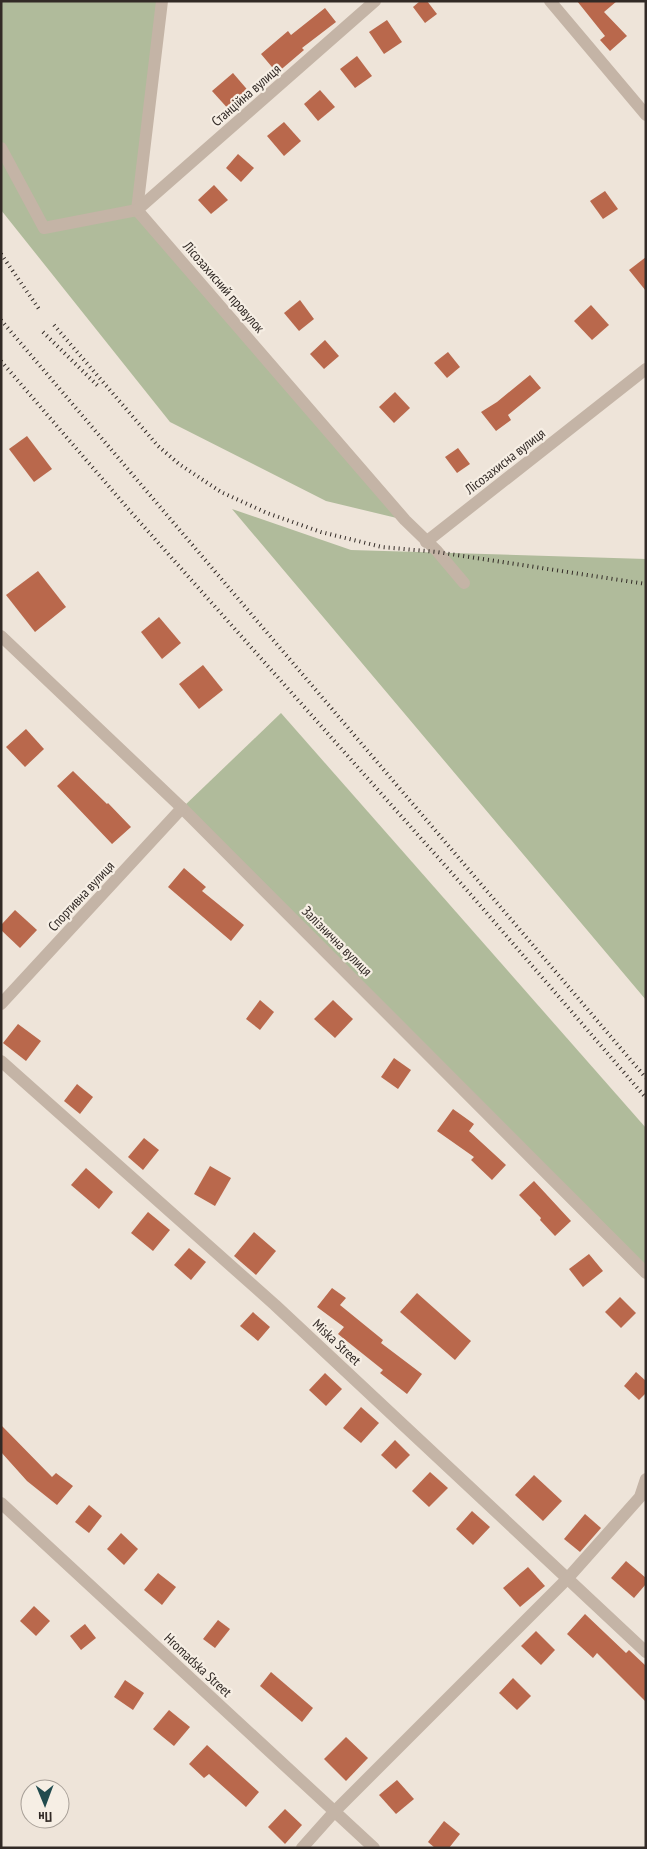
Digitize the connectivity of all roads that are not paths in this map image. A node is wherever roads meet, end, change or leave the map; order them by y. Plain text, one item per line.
1 (162, 1) edge
2 (375, 1) edge
3 (550, 1) edge
4 (646, 114) edge
5 (1, 148) edge
6 (138, 210) junction
7 (646, 369) edge
8 (426, 542) junction
9 (464, 583) dead end
10 (1, 636) edge
11 (182, 808) junction
12 (1, 1004) edge
13 (1, 1061) edge
14 (646, 1273) edge
15 (646, 1479) edge
16 (1, 1503) edge
17 (567, 1579) junction
18 (646, 1652) edge
19 (335, 1811) junction
20 (302, 1848) edge
21 (374, 1848) edge

1 - 6 street
2 - 6 street, Станційна вулиця
3 - 4 street
5 - 6 street
6 - 8 street, Лісозахисний провулок
7 - 8 street, Лісозахисна вулиця
8 - 9 street
10 - 11 street, Залізнична вулиця
11 - 12 street, Спортивна вулиця
11 - 14 street, Залізнична вулиця
13 - 17 street, Miska Street
15 - 17 street
16 - 19 street, Hromadska Street
17 - 18 street, Miska Street
17 - 19 street
19 - 20 street
19 - 21 street, Hromadska Street

